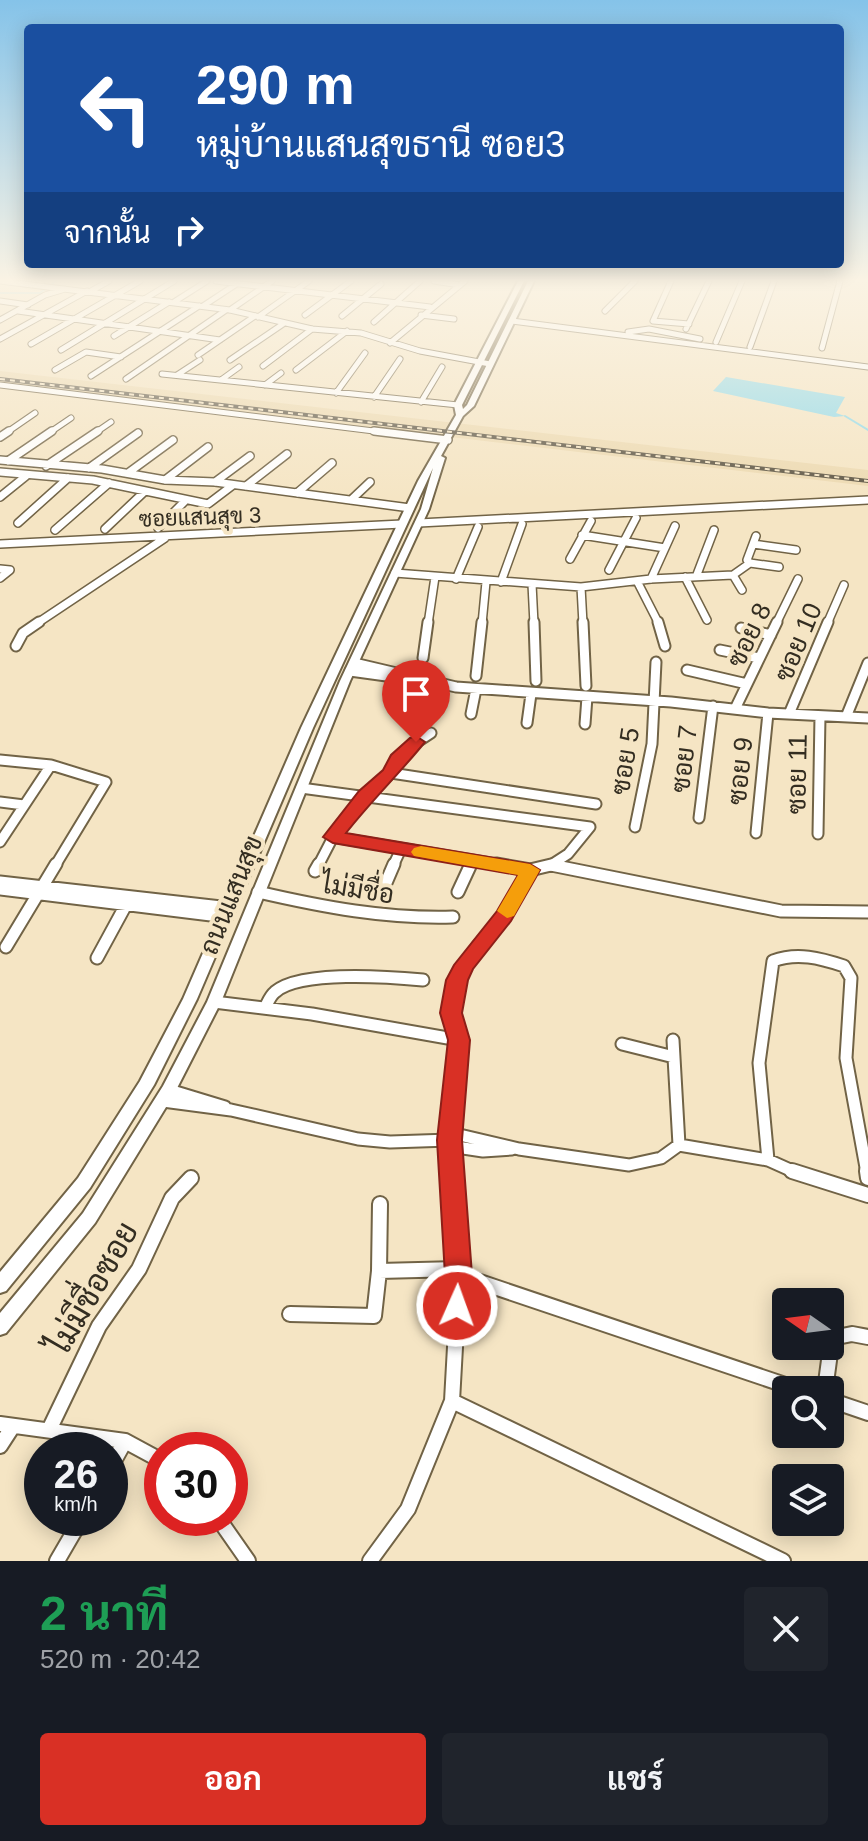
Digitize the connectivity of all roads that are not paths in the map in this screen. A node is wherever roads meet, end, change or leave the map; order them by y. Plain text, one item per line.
1 (83, 354) edge
2 (99, 354) edge
3 (126, 354) edge
4 (163, 354) edge
5 (204, 354) edge
6 (239, 354) edge
7 (279, 354) edge
8 (317, 354) edge
9 (364, 354) edge
10 (438, 354) edge
11 (484, 354) edge
12 (495, 354) edge
13 (783, 354) edge
14 (832, 354) edge
15 (121, 357) junction
16 (400, 359) dead end
17 (230, 360) dead end
18 (479, 363) junction
19 (490, 364) junction
20 (868, 364) edge
21 (263, 366) dead end
22 (239, 367) dead end
23 (442, 367) dead end
24 (55, 370) dead end
25 (296, 370) dead end
26 (281, 373) dead end
27 (162, 374) dead end
28 (177, 375) junction
29 (91, 376) dead end
30 (126, 379) dead end
31 (221, 380) junction
32 (0, 385) edge
33 (265, 385) junction
34 (336, 393) junction
35 (374, 397) junction
36 (421, 402) junction
37 (459, 410) junction
38 (35, 413) dead end
39 (71, 418) dead end
40 (111, 422) dead end
41 (138, 433) dead end
42 (0, 437) edge
43 (173, 440) dead end
44 (446, 443) junction
45 (208, 447) dead end
46 (287, 454) dead end
47 (250, 456) dead end
48 (3, 461) edge
49 (332, 463) dead end
50 (46, 466) junction
51 (88, 468) junction
52 (0, 472) edge
53 (128, 473) junction
54 (26, 476) junction
55 (68, 478) junction
56 (165, 480) junction
57 (215, 482) junction
58 (370, 482) dead end
59 (109, 483) junction
60 (233, 485) junction
61 (246, 486) junction
62 (143, 493) junction
63 (297, 493) junction
64 (0, 497) edge
65 (354, 500) junction
66 (867, 500) edge
67 (184, 502) junction
68 (411, 506) junction
69 (425, 509) junction
70 (636, 518) dead end
71 (591, 521) dead end
72 (18, 523) dead end
73 (419, 523) junction
74 (402, 524) junction
75 (522, 524) dead end
76 (675, 526) dead end
77 (478, 527) dead end
78 (158, 528) dead end
79 (105, 529) dead end
80 (55, 530) dead end
81 (714, 530) dead end
82 (582, 535) junction
83 (167, 537) junction
84 (624, 542) junction
85 (0, 544) edge
86 (665, 548) junction
87 (796, 550) dead end
88 (570, 559) dead end
89 (750, 563) junction
90 (779, 567) dead end
91 (0, 569) edge
92 (609, 570) dead end
93 (395, 573) junction
94 (733, 575) junction
95 (435, 577) junction
96 (685, 577) junction
97 (696, 577) junction
98 (0, 578) edge
99 (456, 579) junction
100 (651, 579) junction
101 (798, 579) dead end
102 (637, 581) junction
103 (486, 582) junction
104 (501, 582) junction
105 (532, 584) junction
106 (844, 585) dead end
107 (581, 587) junction
108 (742, 590) dead end
109 (707, 620) dead end
110 (741, 628) dead end
111 (771, 635) junction
112 (16, 646) dead end
113 (665, 646) dead end
114 (720, 650) dead end
115 (423, 658) dead end
116 (759, 658) junction
117 (656, 662) dead end
118 (868, 663) edge
119 (352, 667) junction
120 (687, 670) dead end
121 (476, 676) dead end
122 (536, 681) dead end
123 (747, 684) junction
124 (586, 686) dead end
125 (476, 689) junction
126 (531, 694) junction
127 (587, 697) junction
128 (656, 701) junction
129 (713, 706) junction
130 (735, 709) junction
131 (768, 713) junction
132 (471, 714) dead end
133 (789, 714) junction
134 (820, 716) junction
135 (846, 717) junction
136 (868, 718) edge
137 (527, 723) dead end
138 (585, 724) dead end
139 (431, 733) dead end
140 (0, 760) edge
141 (51, 765) junction
142 (391, 773) junction
143 (286, 777) junction
144 (301, 788) junction
145 (366, 795) junction
146 (277, 797) junction
147 (0, 802) edge
148 (596, 804) dead end
149 (24, 805) junction
150 (699, 818) dead end
151 (635, 827) dead end
152 (756, 833) dead end
153 (818, 834) dead end
154 (333, 837) junction
155 (0, 842) edge
156 (401, 849) junction
157 (472, 861) junction
158 (551, 865) junction
159 (530, 870) junction
160 (315, 871) dead end
161 (0, 882) edge
162 (385, 885) dead end
163 (0, 889) edge
164 (41, 891) junction
165 (258, 892) junction
166 (458, 892) dead end
167 (128, 901) junction
168 (228, 912) junction
169 (868, 912) edge
170 (453, 917) dead end
171 (6, 947) dead end
172 (97, 958) dead end
173 (423, 980) dead end
174 (214, 1002) junction
175 (265, 1008) junction
176 (459, 1040) junction
177 (673, 1040) dead end
178 (622, 1044) dead end
179 (674, 1057) junction
180 (166, 1096) junction
181 (450, 1140) junction
182 (679, 1145) junction
183 (768, 1160) junction
184 (191, 1178) dead end
185 (868, 1178) edge
186 (868, 1195) edge
187 (380, 1204) dead end
188 (379, 1271) junction
189 (458, 1272) junction
190 (0, 1285) edge
191 (290, 1314) dead end
192 (0, 1327) edge
193 (868, 1337) edge
194 (827, 1376) edge
195 (772, 1380) edge
196 (452, 1401) junction
197 (844, 1405) edge
198 (868, 1413) edge
199 (7, 1425) edge
200 (49, 1430) junction
201 (63, 1432) edge
202 (0, 1446) edge
203 (72, 1536) edge
204 (231, 1536) edge
205 (57, 1561) edge
206 (248, 1561) edge
207 (370, 1561) edge
208 (783, 1561) edge

1 - 24 street
2 - 15 street
3 - 15 street
4 - 30 street
5 - 28 street
6 - 17 street
7 - 21 street
8 - 25 street
9 - 34 street
10 - 18 street
11 - 18 main road, ถนนแสนสุข
12 - 19 main road, ถนนแสนสุข
13 - 20 street
14 - 20 street
15 - 29 street
16 - 35 street
18 - 19 street
18 - 37 main road, ถนนแสนสุข
19 - 37 main road, ถนนแสนสุข
22 - 31 street
23 - 36 street
26 - 33 street
27 - 28 street
28 - 31 street
31 - 33 street
32 - 44 street
33 - 34 street
34 - 35 street
35 - 36 street
36 - 37 street
37 - 44 main road, ถนนแสนสุข
38 - 42 street
39 - 48 street
40 - 50 street
41 - 51 street
43 - 53 street
44 - 68 main road, ถนนแสนสุข
44 - 69 main road, ถนนแสนสุข
45 - 56 street
46 - 61 street
47 - 57 street
48 - 50 street
49 - 63 street
50 - 51 street
51 - 53 street
52 - 54 street
53 - 56 street
54 - 55 street
54 - 64 street
55 - 59 street
55 - 72 street
56 - 57 street
57 - 60 street
58 - 65 street
59 - 62 street
59 - 80 street
60 - 61 street
60 - 67 street
61 - 63 street
62 - 67 street
62 - 79 street
63 - 65 street
65 - 68 street
66 - 73 street
67 - 78 street
68 - 69 main road
68 - 74 main road, ถนนแสนสุข
69 - 73 main road, ถนนแสนสุข
70 - 84 street
71 - 82 street
73 - 93 main road, ถนนแสนสุข
74 - 83 street, ซอยแสนสุข 3
74 - 143 main road, ถนนแสนสุข
75 - 104 street
76 - 86 street
77 - 99 street
81 - 97 street
82 - 84 street
82 - 88 street
83 - 85 street, ซอยแสนสุข 3
83 - 112 street
84 - 86 street
84 - 92 street
86 - 100 street
87 - 89 street
89 - 90 street
89 - 94 street
91 - 98 street
93 - 95 street
93 - 119 main road, ถนนแสนสุข
94 - 97 street
94 - 108 street
95 - 99 street
95 - 115 street
96 - 97 street
96 - 100 street
96 - 109 street
99 - 103 street
100 - 102 street
101 - 111 street, ซอย 8
102 - 107 street
102 - 113 street
103 - 104 street
103 - 121 street
104 - 105 street
105 - 107 street
105 - 122 street
106 - 133 street, ซอย 10
107 - 124 street
110 - 111 street
111 - 116 street, ซอย 8
114 - 116 street
116 - 123 street, ซอย 8
117 - 128 street, ซอย 5
118 - 135 street
119 - 125 street
119 - 144 main road, ถนนแสนสุข
120 - 123 street
123 - 130 street, ซอย 8
125 - 126 street
125 - 132 street
126 - 127 street
126 - 137 street
127 - 128 street
127 - 138 street
128 - 129 street
128 - 151 street, ซอย 5
129 - 130 street
129 - 150 street, ซอย 7
130 - 131 street
131 - 133 street
131 - 152 street, ซอย 9
133 - 134 street
134 - 135 street
134 - 153 street, ซอย 11
135 - 136 street
139 - 142 street
140 - 141 street
141 - 149 street
141 - 164 street
142 - 145 street
142 - 148 street
143 - 144 main road
143 - 146 main road, ถนนแสนสุข
144 - 145 street
144 - 146 main road
144 - 165 main road, ถนนแสนสุข
145 - 154 street
145 - 158 street
146 - 168 main road, ถนนแสนสุข
147 - 149 street
149 - 155 street
154 - 156 street
154 - 160 street
156 - 157 street
156 - 162 street
157 - 159 street
157 - 166 street
158 - 159 street
158 - 169 street
159 - 176 street
161 - 164 street
163 - 164 street
164 - 167 street
164 - 171 street
165 - 170 street, ไม่มีชื่อ
165 - 174 main road, ถนนแสนสุข
167 - 168 street
167 - 172 street
168 - 190 main road, ถนนแสนสุข
173 - 175 street
174 - 175 street
174 - 180 main road, ถนนแสนสุข
175 - 176 street
176 - 181 street
177 - 179 street
178 - 179 street
179 - 182 street
180 - 181 street
180 - 192 main road, ถนนแสนสุข
181 - 182 street
181 - 189 street
182 - 183 street
183 - 185 street
183 - 186 street
184 - 200 street, ไม่มีชื่อซอย
187 - 188 street
188 - 189 street
188 - 191 street
189 - 195 street
189 - 196 street
193 - 194 street
196 - 207 street
196 - 208 street
197 - 198 street
199 - 200 street
199 - 202 street
200 - 201 street
203 - 205 street
204 - 206 street

